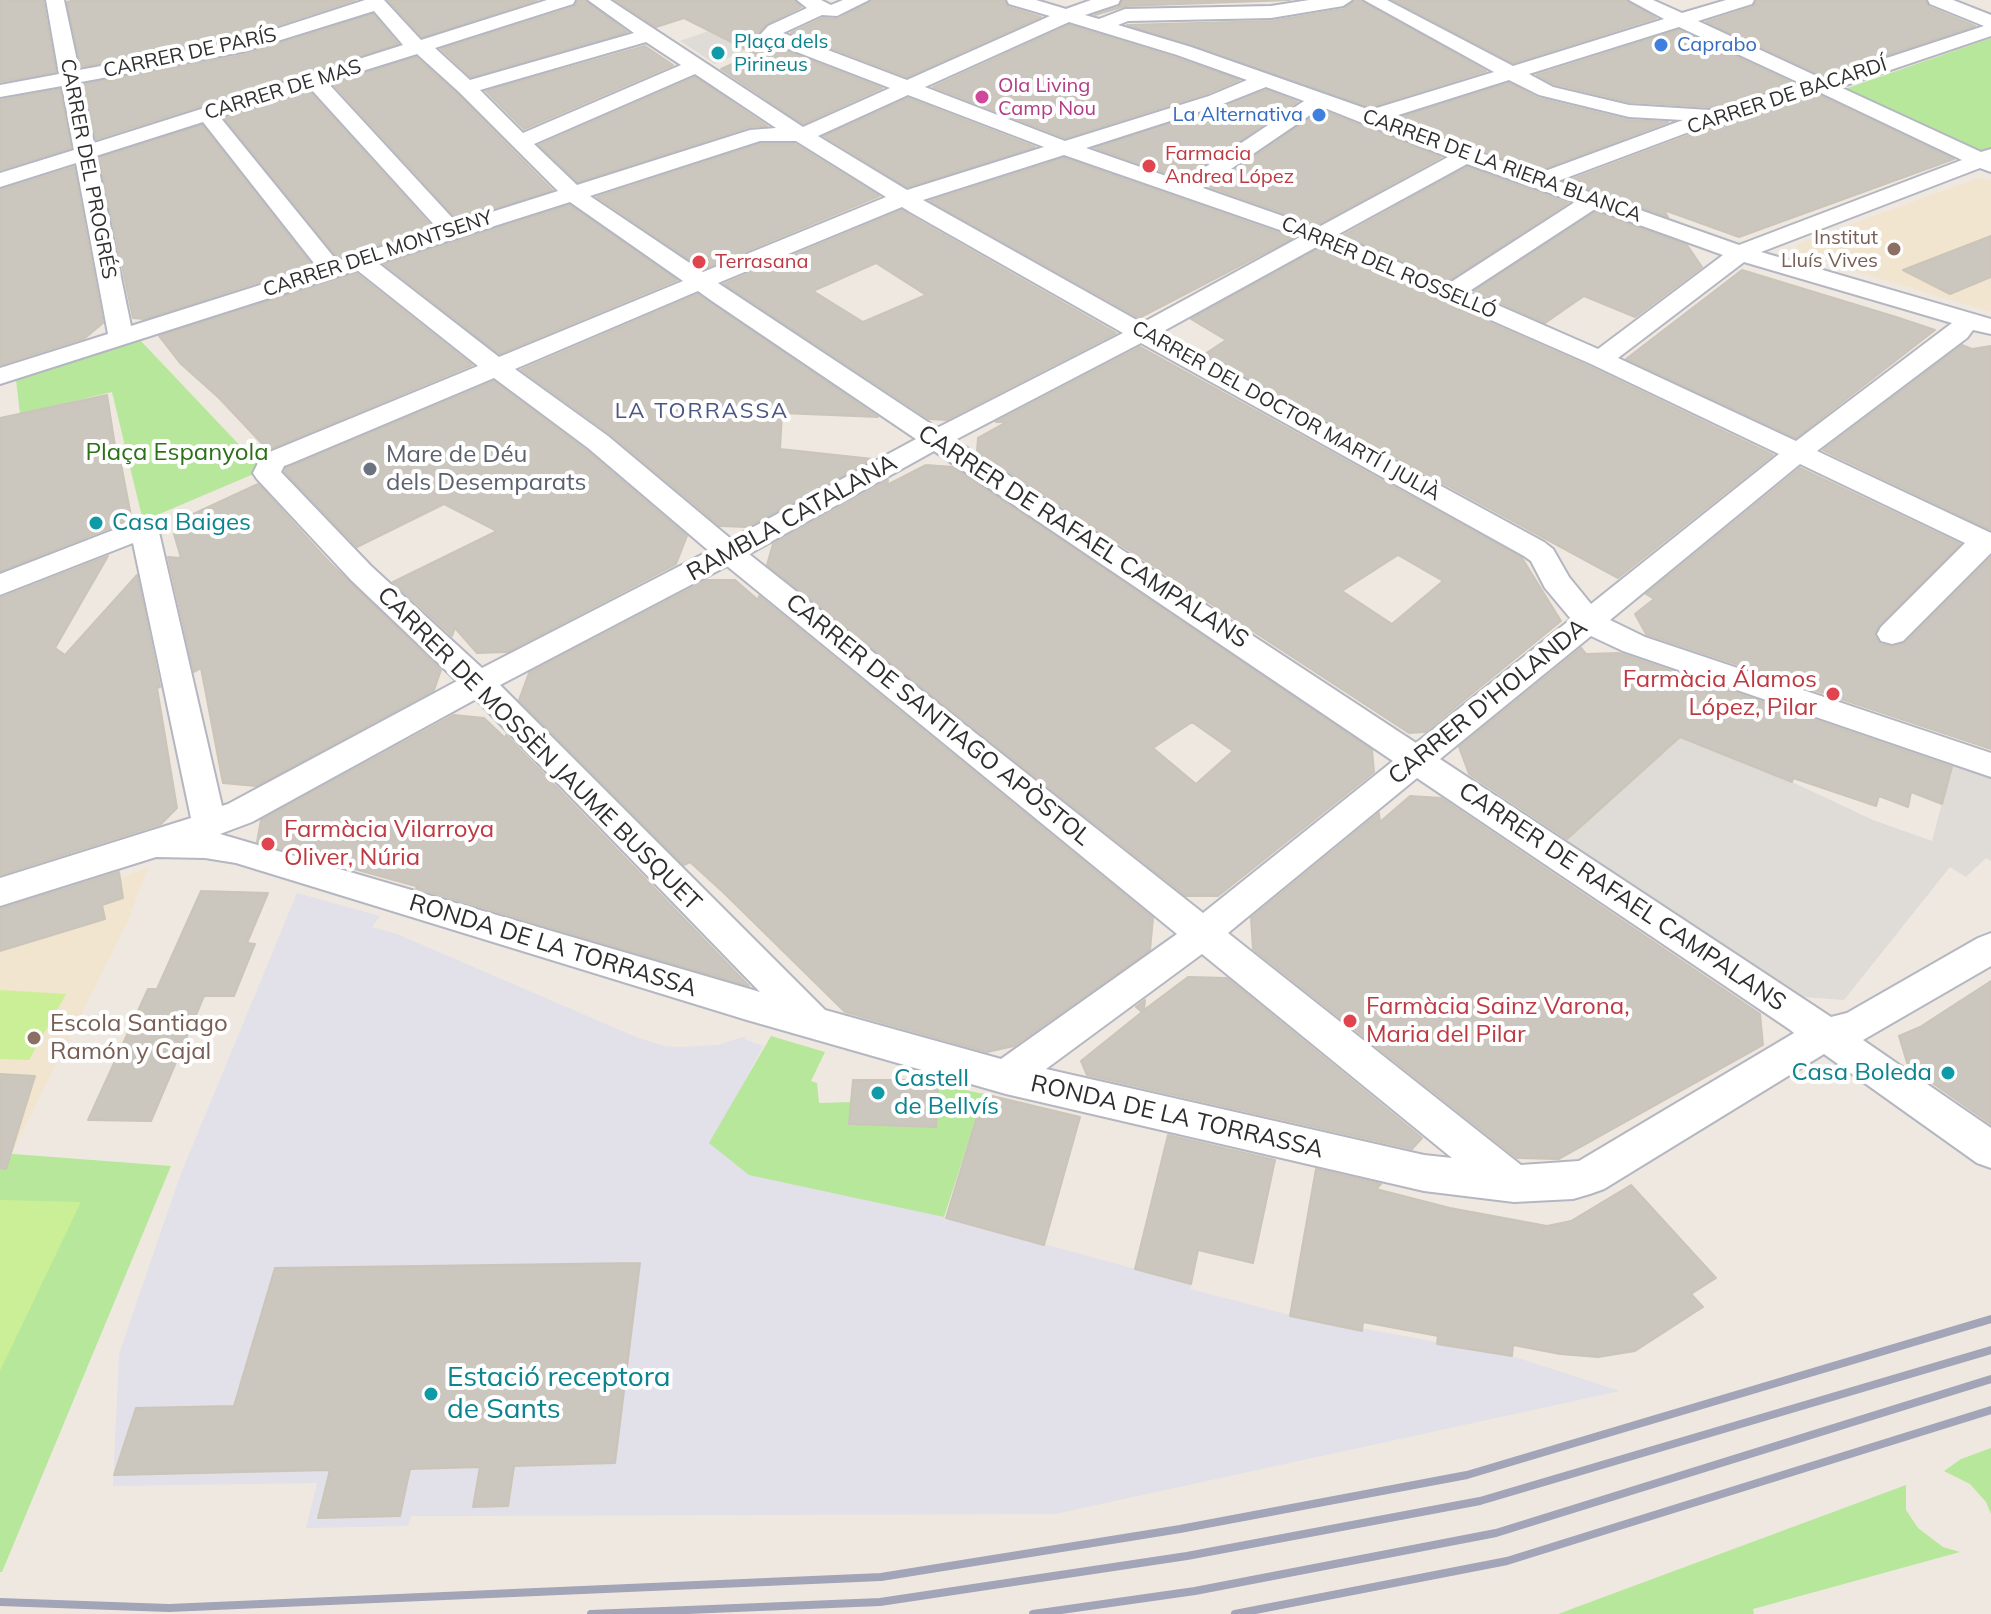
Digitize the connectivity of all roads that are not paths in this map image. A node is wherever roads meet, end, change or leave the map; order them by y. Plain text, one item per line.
1 (55, 0) edge
2 (566, 0) edge
3 (597, 0) edge
4 (860, 0) edge
5 (1016, 0) edge
6 (1111, 0) edge
7 (1343, 0) edge
8 (1373, 0) edge
9 (1638, 0) edge
10 (1745, 0) edge
11 (1937, 0) edge
12 (375, 2) edge
13 (814, 4) edge
14 (1071, 15) junction
15 (1680, 20) junction
16 (1991, 22) edge
17 (1103, 24) junction
18 (1991, 30) edge
19 (648, 35) junction
20 (420, 47) junction
21 (696, 66) junction
22 (1512, 71) junction
23 (70, 78) junction
24 (1265, 80) junction
25 (315, 81) junction
26 (1820, 86) junction
27 (466, 88) junction
28 (911, 89) junction
29 (0, 91) edge
30 (1319, 100) junction
31 (1722, 113) junction
32 (207, 114) junction
33 (1369, 117) junction
34 (779, 121) junction
35 (804, 134) junction
36 (758, 135) junction
37 (522, 141) junction
38 (1062, 147) junction
39 (83, 154) junction
40 (1465, 156) junction
41 (1987, 160) edge
42 (0, 180) edge
43 (1539, 181) junction
44 (1187, 189) junction
45 (573, 194) junction
46 (904, 199) junction
47 (1594, 200) junction
48 (452, 231) junction
49 (1319, 236) junction
50 (1740, 253) junction
51 (346, 265) junction
52 (699, 281) junction
53 (1450, 293) junction
54 (1978, 324) edge
55 (1140, 332) junction
56 (121, 337) junction
57 (1600, 359) junction
58 (495, 367) junction
59 (0, 376) edge
60 (936, 440) junction
61 (1798, 452) junction
62 (1988, 542) edge
63 (729, 553) junction
64 (0, 585) edge
65 (1589, 620) junction
66 (1892, 634) dead end
67 (479, 683) junction
68 (1418, 760) junction
69 (1991, 765) edge
70 (228, 829) junction
71 (0, 892) edge
72 (1202, 931) junction
73 (1991, 948) edge
74 (814, 1023) junction
75 (1825, 1035) junction
76 (1006, 1077) junction
77 (1991, 1150) edge
78 (1514, 1184) junction

1 - 23 street, CARRER DEL PROGRÉS
2 - 20 street, CARRER DE MAS
3 - 19 street, CARRER DEL DOCTOR MARTÍ I JULIÀ
4 - 13 street
5 - 14 street, CARRER DE LA RIERA BLANCA
6 - 14 street, CARRER DEL MONTSENY
7 - 17 street
8 - 22 street
9 - 15 street
10 - 15 street
11 - 16 street
12 - 20 street, CARRER DE RAFAEL CAMPALANS
12 - 23 street, CARRER DE PARÍS
13 - 28 street, CARRER DEL ROSSELLÓ
14 - 17 street, CARRER DE LA RIERA BLANCA
14 - 28 street, CARRER DEL MONTSENY
15 - 22 street
15 - 26 street
17 - 24 street, CARRER DE LA RIERA BLANCA
18 - 26 street, CARRER DE BACARDÍ
19 - 21 street, CARRER DEL DOCTOR MARTÍ I JULIÀ
19 - 27 street
20 - 25 street, CARRER DE MAS
20 - 27 street, CARRER DE RAFAEL CAMPALANS
21 - 34 street, CARRER DEL DOCTOR MARTÍ I JULIÀ
21 - 37 street
22 - 31 street
22 - 33 street
23 - 29 street, CARRER DE PARÍS
23 - 39 street, CARRER DEL PROGRÉS
24 - 30 street, CARRER DE LA RIERA BLANCA
24 - 38 street
25 - 32 street, CARRER DE MAS
25 - 48 street
26 - 31 street, CARRER DE BACARDÍ
26 - 41 street
27 - 37 street, CARRER DE RAFAEL CAMPALANS
28 - 35 street, CARRER DEL MONTSENY
28 - 38 street, CARRER DEL ROSSELLÓ
30 - 33 street, CARRER DE LA RIERA BLANCA
30 - 44 street
31 - 43 street, CARRER DE BACARDÍ
32 - 39 street, CARRER DE MAS
32 - 51 street, CARRER DE SANTIAGO APÒSTOL
33 - 40 street, CARRER DE LA RIERA BLANCA
34 - 35 street, CARRER DEL DOCTOR MARTÍ I JULIÀ
34 - 36 street, CARRER DEL MONTSENY
35 - 36 street, CARRER DEL MONTSENY
35 - 46 street, CARRER DEL DOCTOR MARTÍ I JULIÀ
36 - 45 street, CARRER DEL MONTSENY
37 - 45 street, CARRER DE RAFAEL CAMPALANS
38 - 44 street, CARRER DEL ROSSELLÓ
38 - 46 street
39 - 42 street, CARRER DE MAS
39 - 56 street, CARRER DEL PROGRÉS
40 - 43 street, CARRER DE LA RIERA BLANCA
40 - 49 street, RAMBLA CATALANA
41 - 50 street
43 - 47 street, CARRER DE LA RIERA BLANCA
44 - 49 street, CARRER DEL ROSSELLÓ
45 - 48 street, CARRER DEL MONTSENY
45 - 52 street, CARRER DE RAFAEL CAMPALANS
46 - 52 street
46 - 55 street, CARRER DEL DOCTOR MARTÍ I JULIÀ
47 - 50 street, CARRER DE LA RIERA BLANCA
47 - 53 street
48 - 51 street, CARRER DEL MONTSENY
49 - 53 street, CARRER DEL ROSSELLÓ
49 - 55 street, RAMBLA CATALANA
50 - 54 street, CARRER DE LA RIERA BLANCA
50 - 57 street
51 - 56 street, CARRER DEL MONTSENY
51 - 58 street, CARRER DE SANTIAGO APÒSTOL
52 - 58 street
52 - 60 street, CARRER DE RAFAEL CAMPALANS
53 - 57 street, CARRER DEL ROSSELLÓ
54 - 61 street, CARRER D'HOLANDA
55 - 60 street, RAMBLA CATALANA
55 - 65 street, CARRER DEL DOCTOR MARTÍ I JULIÀ
56 - 59 street, CARRER DEL MONTSENY
57 - 61 street, CARRER DEL ROSSELLÓ
58 - 63 street, CARRER DE SANTIAGO APÒSTOL
58 - 67 street, CARRER DE MOSSÈN JAUME BUSQUET
60 - 63 street, RAMBLA CATALANA
60 - 68 street, CARRER DE RAFAEL CAMPALANS
61 - 62 street, CARRER DEL ROSSELLÓ
61 - 65 street, CARRER D'HOLANDA
62 - 66 street
63 - 67 street, RAMBLA CATALANA
63 - 72 street, CARRER DE SANTIAGO APÒSTOL
64 - 70 street
65 - 68 street, CARRER D'HOLANDA
65 - 69 street, CARRER DEL DOCTOR MARTÍ I JULIÀ
67 - 70 street, RAMBLA CATALANA
67 - 74 street, CARRER DE MOSSÈN JAUME BUSQUET
68 - 72 street, CARRER D'HOLANDA
68 - 75 street, CARRER DE RAFAEL CAMPALANS
70 - 71 street, RONDA DE LA TORRASSA
70 - 74 street, RONDA DE LA TORRASSA
72 - 76 street, CARRER D'HOLANDA
72 - 78 street, CARRER DE SANTIAGO APÒSTOL
73 - 75 street, RONDA DE LA TORRASSA
74 - 76 street, RONDA DE LA TORRASSA
75 - 77 street, CARRER DE RAFAEL CAMPALANS
75 - 78 street, RONDA DE LA TORRASSA
76 - 78 street, RONDA DE LA TORRASSA

